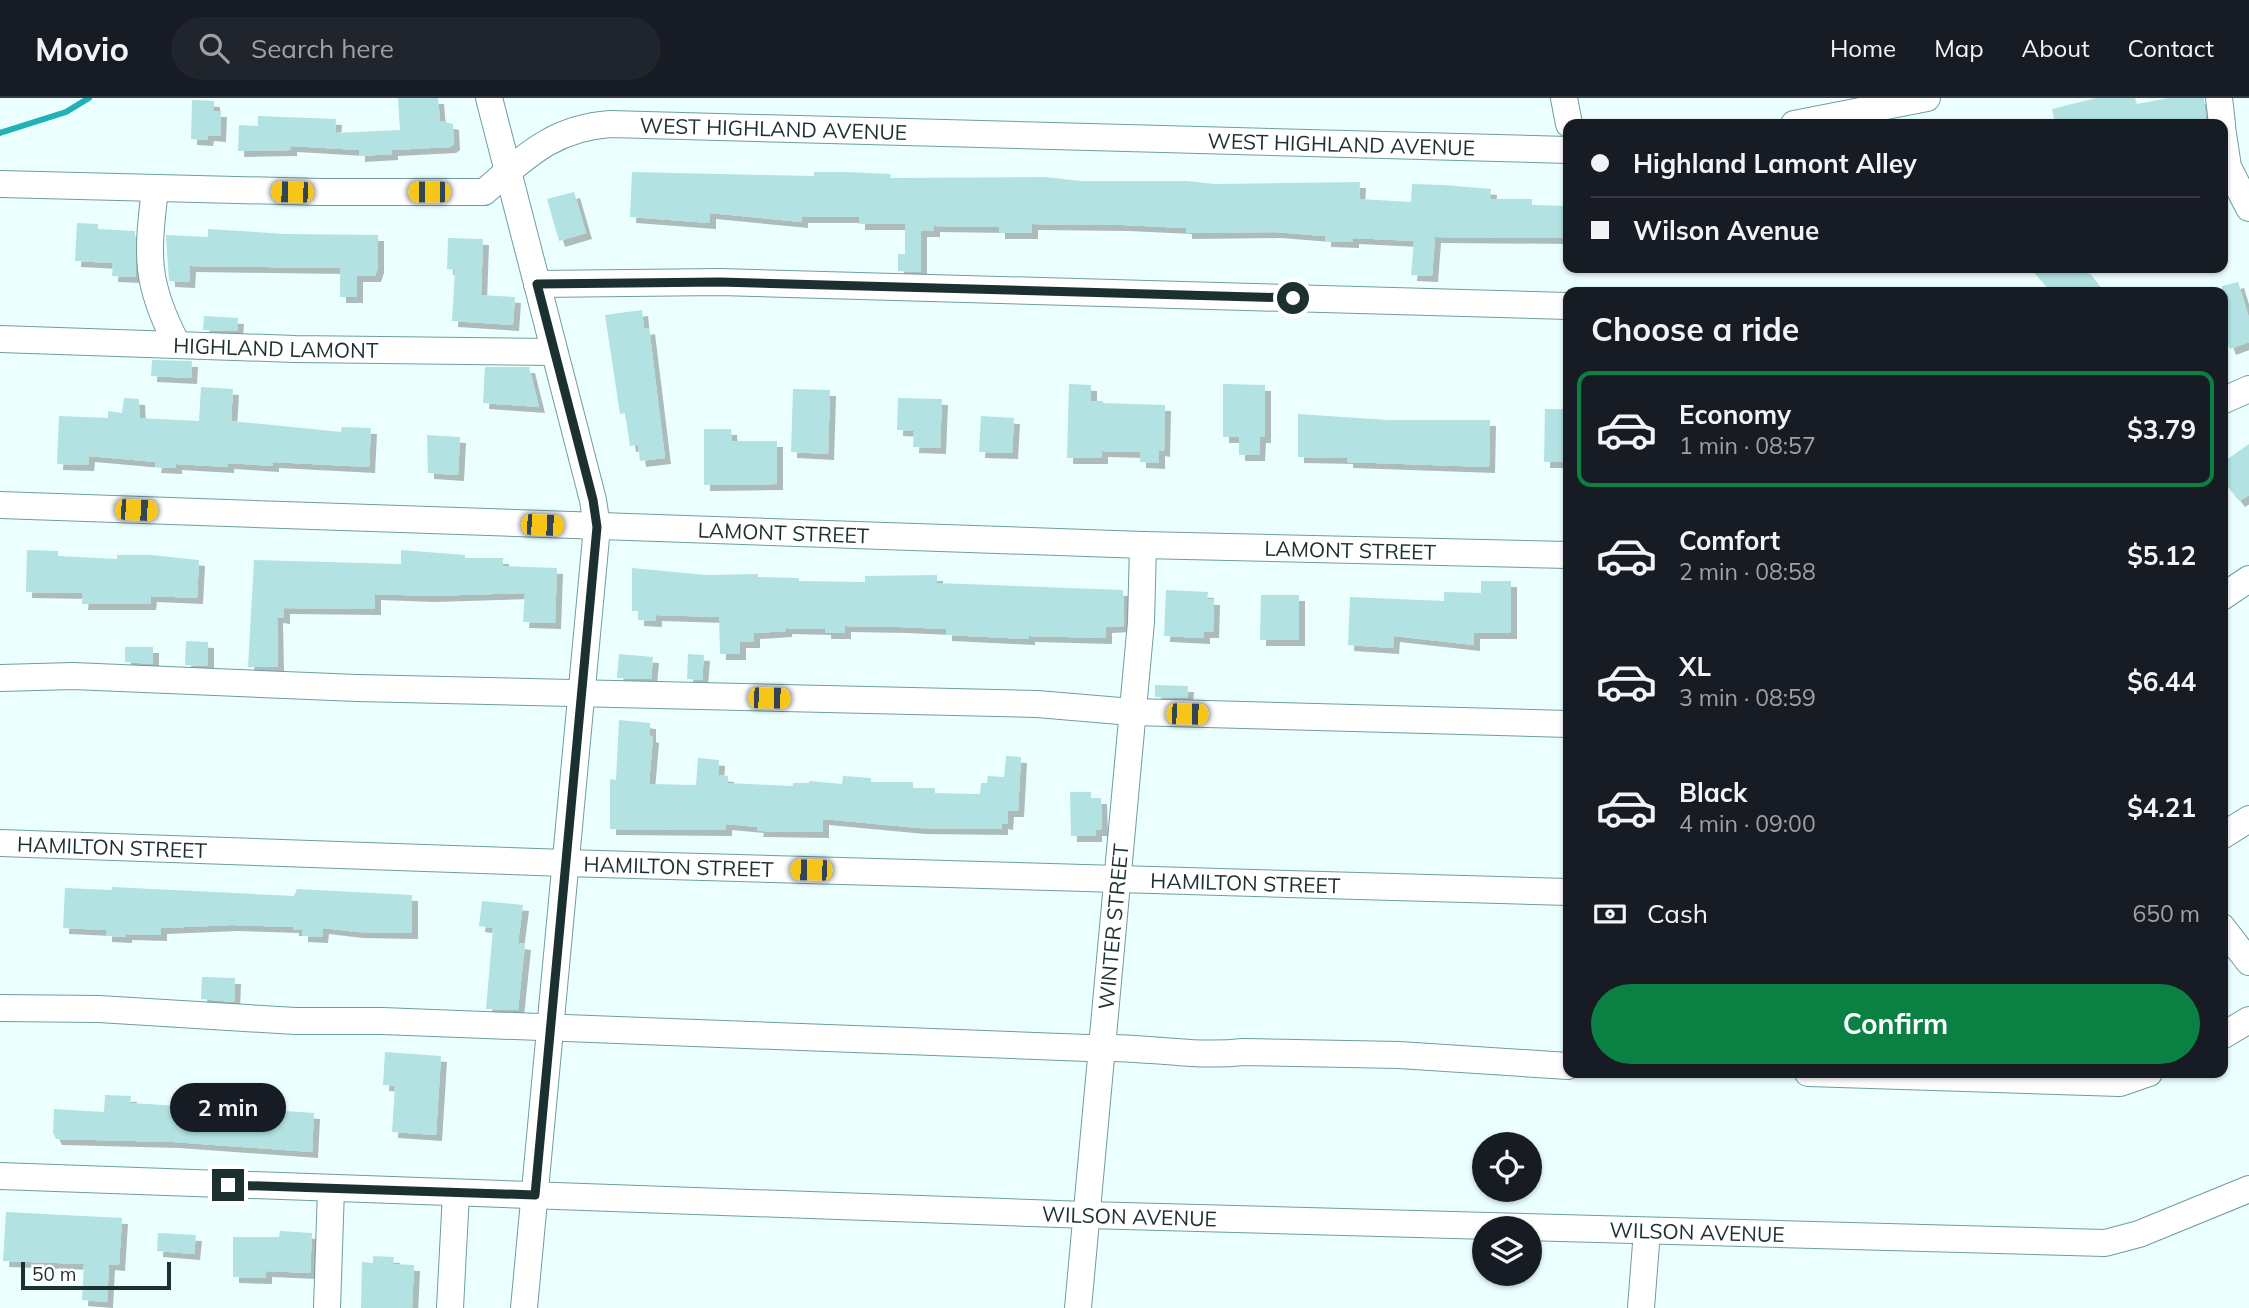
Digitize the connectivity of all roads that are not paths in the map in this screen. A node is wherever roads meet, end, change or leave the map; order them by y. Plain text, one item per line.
1 (489, 98) edge
2 (1564, 98) edge
3 (1927, 98) edge
4 (2219, 98) edge
5 (1568, 119) edge
6 (1820, 119) edge
7 (2221, 119) edge
8 (1563, 150) edge
9 (2228, 167) edge
10 (507, 173) junction
11 (0, 184) edge
12 (155, 189) junction
13 (2249, 208) edge
14 (537, 284) junction
15 (1563, 306) edge
16 (0, 339) edge
17 (177, 344) junction
18 (554, 352) junction
19 (2249, 389) edge
20 (2228, 398) edge
21 (0, 505) edge
22 (597, 527) junction
23 (1143, 545) junction
24 (1563, 555) edge
25 (2249, 579) edge
26 (2228, 593) edge
27 (0, 678) edge
28 (581, 694) junction
29 (1132, 712) junction
30 (1563, 724) edge
31 (2249, 819) edge
32 (2228, 832) edge
33 (0, 843) edge
34 (565, 863) junction
35 (1118, 879) junction
36 (1563, 892) edge
37 (2228, 935) edge
38 (2249, 962) edge
39 (0, 1008) edge
40 (2249, 1020) edge
41 (551, 1029) junction
42 (2228, 1032) edge
43 (1104, 1047) junction
44 (1563, 1066) edge
45 (1964, 1078) edge
46 (2134, 1078) edge
47 (0, 1176) edge
48 (331, 1189) junction
49 (2249, 1189) edge
50 (456, 1193) junction
51 (535, 1195) junction
52 (1087, 1215) junction
53 (1647, 1231) junction
54 (327, 1308) edge
55 (450, 1308) edge
56 (524, 1308) edge
57 (1079, 1308) edge
58 (1641, 1308) edge

1 - 10 street
2 - 5 street
3 - 6 street
4 - 7 street
8 - 10 street, WEST HIGHLAND AVENUE
9 - 13 street
10 - 12 street, WEST HIGHLAND AVENUE
10 - 14 street
11 - 12 street, WEST HIGHLAND AVENUE
12 - 17 street
14 - 15 street
14 - 18 street
16 - 17 street, HIGHLAND LAMONT
17 - 18 street, HIGHLAND LAMONT
18 - 22 street
19 - 20 street
21 - 22 street, LAMONT STREET
22 - 23 street, LAMONT STREET
22 - 28 street
23 - 24 street, LAMONT STREET
23 - 29 street, WINTER STREET
25 - 26 street
27 - 28 street
28 - 29 street
28 - 34 street
29 - 30 street
29 - 35 street, WINTER STREET
31 - 32 street
33 - 34 street, HAMILTON STREET
34 - 35 street, HAMILTON STREET
34 - 41 street
35 - 36 street, HAMILTON STREET
35 - 43 street, WINTER STREET
37 - 38 street
39 - 41 street
40 - 42 street
41 - 43 street
41 - 51 street
43 - 44 street
43 - 52 street, WINTER STREET
45 - 46 street
47 - 48 street, WILSON AVENUE
48 - 50 street, WILSON AVENUE
48 - 54 street
49 - 53 street, WILSON AVENUE
50 - 51 street, WILSON AVENUE
50 - 55 street
51 - 52 street, WILSON AVENUE
51 - 56 street
52 - 53 street, WILSON AVENUE
52 - 57 street, WINTER STREET
53 - 58 street

